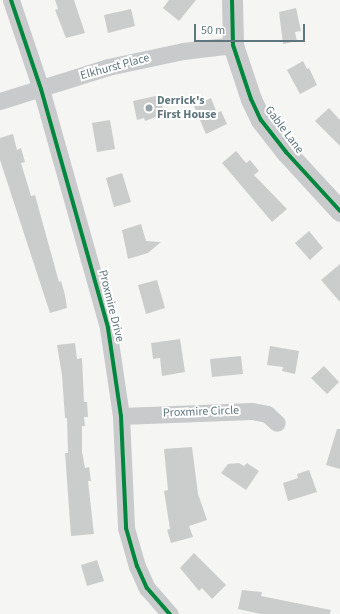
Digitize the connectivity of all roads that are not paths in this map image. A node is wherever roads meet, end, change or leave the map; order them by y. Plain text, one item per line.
1 (11, 0) edge
2 (232, 0) edge
3 (233, 46) junction
4 (41, 89) junction
5 (0, 101) edge
6 (340, 212) edge
7 (121, 416) junction
8 (277, 423) dead end
9 (170, 614) edge

1 - 4 street, Proxmire Drive
2 - 3 street, Gable Lane
3 - 4 street, Elkhurst Place
3 - 6 street, Gable Lane
4 - 5 street, Elkhurst Place
4 - 7 street, Proxmire Drive
7 - 8 street, Proxmire Circle
7 - 9 street, Proxmire Drive

